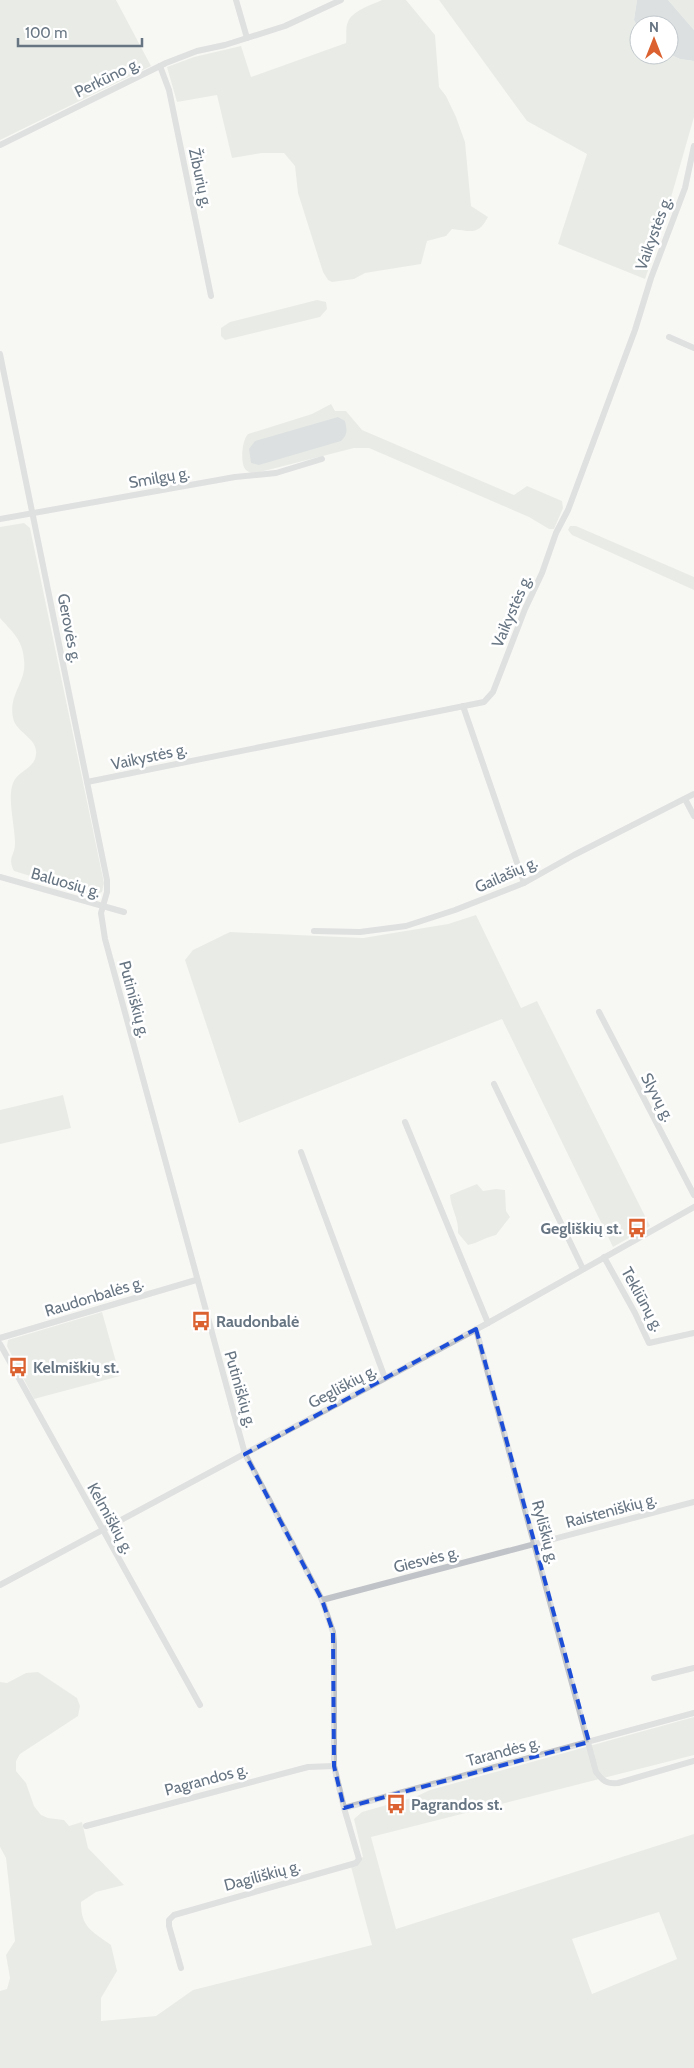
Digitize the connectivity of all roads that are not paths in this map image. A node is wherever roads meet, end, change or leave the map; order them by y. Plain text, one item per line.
1 (236, 0) edge
2 (341, 0) edge
3 (246, 38) junction
4 (160, 66) junction
5 (0, 144) edge
6 (694, 146) edge
7 (211, 296) dead end
8 (669, 337) dead end
9 (694, 348) edge
10 (0, 354) edge
11 (322, 459) dead end
12 (33, 513) junction
13 (0, 519) edge
14 (463, 706) junction
15 (88, 782) junction
16 (694, 794) edge
17 (685, 799) junction
18 (694, 816) edge
19 (0, 877) edge
20 (524, 883) junction
21 (103, 907) junction
22 (124, 912) dead end
23 (314, 931) dead end
24 (598, 1012) dead end
25 (494, 1084) dead end
26 (405, 1122) dead end
27 (301, 1152) dead end
28 (694, 1195) edge
29 (694, 1207) edge
30 (604, 1258) junction
31 (583, 1269) junction
32 (196, 1280) junction
33 (488, 1323) junction
34 (476, 1329) junction
35 (694, 1334) edge
36 (0, 1338) edge
37 (0, 1344) edge
38 (385, 1378) junction
39 (245, 1454) junction
40 (694, 1502) edge
41 (102, 1531) junction
42 (536, 1545) junction
43 (0, 1585) edge
44 (322, 1600) junction
45 (694, 1668) edge
46 (654, 1678) dead end
47 (200, 1705) dead end
48 (694, 1713) edge
49 (589, 1742) junction
50 (694, 1761) edge
51 (334, 1766) junction
52 (344, 1808) junction
53 (86, 1826) dead end
54 (181, 1968) dead end

1 - 3 street
2 - 3 street, Perkūno g.
3 - 4 street, Perkūno g.
4 - 5 street, Perkūno g.
4 - 7 street, Žiburių g.
6 - 14 street, Vaikystės g.
8 - 9 street
10 - 12 street, Gerovės g.
11 - 12 street, Smilgų g.
12 - 13 street, Smilgų g.
12 - 15 street, Gerovės g.
14 - 15 street, Vaikystės g.
14 - 20 street
15 - 21 street, Gerovės g.
16 - 17 street, Gailašių g.
17 - 18 street
17 - 20 street, Gailašių g.
19 - 21 street, Baluosių g.
20 - 23 street, Gailašių g.
21 - 22 street, Baluosių g.
21 - 32 street, Putiniškių g.
24 - 28 street, Slyvų g.
25 - 31 street
26 - 33 street
27 - 38 street
29 - 30 street, Gegliškių g.
30 - 31 street, Gegliškių g.
30 - 35 street, Tekliūnų g.
31 - 33 street, Gegliškių g.
32 - 36 street, Raudonbalės g.
32 - 39 street, Putiniškių g.
33 - 34 street, Gegliškių g.
34 - 38 street, Gegliškių g.
34 - 42 street, Ryliškių g.
37 - 41 street, Kelmiškių g.
38 - 39 street, Gegliškių g.
39 - 41 street, Gegliškių g.
39 - 44 street, Putiniškių g.
40 - 42 street, Raisteniškių g.
41 - 43 street, Gegliškių g.
41 - 47 street, Kelmiškių g.
42 - 44 street, Giesvės g.
42 - 49 street, Ryliškių g.
44 - 51 street, Putiniškių g.
45 - 46 street
48 - 49 street, Tarandės g.
49 - 50 street
49 - 52 street, Tarandės g.
51 - 52 street, Putiniškių g.
51 - 53 street, Pagrandos g.
52 - 54 street, Dagiliškių g.

